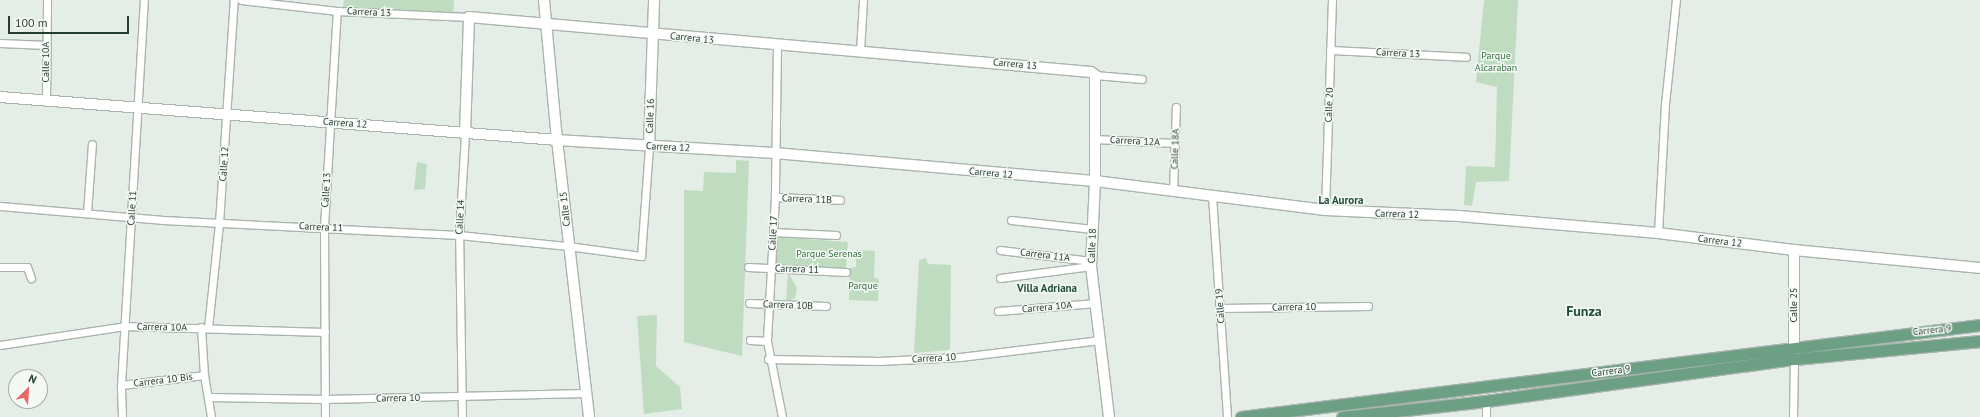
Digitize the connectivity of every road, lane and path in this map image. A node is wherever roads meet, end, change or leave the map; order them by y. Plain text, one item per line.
1 (47, 0) edge
2 (144, 0) edge
3 (234, 0) edge
4 (241, 0) edge
5 (544, 0) edge
6 (654, 0) edge
7 (864, 0) edge
8 (1332, 0) edge
9 (1676, 0) edge
10 (337, 11) junction
11 (469, 17) junction
12 (546, 24) junction
13 (652, 34) junction
14 (0, 43) edge
15 (46, 45) junction
16 (777, 46) junction
17 (1330, 50) junction
18 (860, 51) junction
19 (1466, 57) dead end
20 (1095, 75) junction
21 (1142, 79) dead end
22 (0, 97) edge
23 (46, 100) junction
24 (1176, 107) dead end
25 (136, 109) junction
26 (227, 113) junction
27 (331, 122) junction
28 (464, 133) junction
29 (1094, 139) junction
30 (557, 140) junction
31 (1175, 143) junction
32 (92, 144) dead end
33 (649, 146) junction
34 (774, 154) junction
35 (1095, 182) junction
36 (1173, 191) junction
37 (1212, 196) junction
38 (775, 197) junction
39 (840, 200) dead end
40 (0, 206) edge
41 (1325, 210) junction
42 (87, 213) junction
43 (132, 217) junction
44 (1011, 220) dead end
45 (220, 223) junction
46 (324, 227) junction
47 (1092, 229) junction
48 (773, 232) junction
49 (1658, 233) junction
50 (459, 235) junction
51 (836, 235) dead end
52 (568, 246) junction
53 (1000, 250) dead end
54 (1794, 250) junction
55 (641, 256) joint
56 (1091, 264) junction
57 (0, 267) edge
58 (748, 267) dead end
59 (772, 268) junction
60 (1980, 268) edge
61 (846, 272) dead end
62 (31, 278) dead end
63 (1000, 278) dead end
64 (1096, 302) junction
65 (749, 303) dead end
66 (770, 303) junction
67 (826, 306) dead end
68 (1368, 306) dead end
69 (1220, 308) junction
70 (998, 311) dead end
71 (1980, 325) edge
72 (125, 326) junction
73 (204, 327) junction
74 (325, 332) junction
75 (750, 340) dead end
76 (1100, 340) junction
77 (767, 341) junction
78 (1980, 341) edge
79 (0, 345) edge
80 (1795, 347) junction
81 (768, 359) junction
82 (1794, 359) junction
83 (204, 375) junction
84 (121, 385) junction
85 (586, 393) junction
86 (209, 397) junction
87 (462, 397) junction
88 (325, 399) junction
89 (1486, 401) junction
90 (1402, 414) edge
91 (122, 417) edge
92 (211, 417) edge
93 (325, 417) edge
94 (462, 417) edge
95 (589, 417) edge
96 (782, 417) edge
97 (1109, 417) edge
98 (1227, 417) edge
99 (1242, 417) edge
100 (1342, 417) edge
101 (1486, 417) edge
102 (1793, 417) edge

1 - 15 street, Calle 10A
2 - 25 street, Calle 11
3 - 26 street, Calle 12
4 - 10 street, Carrera 13
5 - 12 main road, Calle 15
6 - 13 main road, Calle 16
7 - 18 street
8 - 17 street, Calle 20
9 - 49 street
10 - 11 street, Carrera 13
10 - 27 street, Calle 13
11 - 12 main road, Carrera 13
11 - 28 main road, Calle 14
12 - 13 main road, Carrera 13
12 - 30 main road, Calle 15
13 - 16 main road, Carrera 13
13 - 33 main road, Calle 16
14 - 15 street
15 - 23 street, Calle 10A
16 - 18 main road, Carrera 13
16 - 34 street, Calle 17
17 - 19 street, Carrera 13
17 - 41 street, Calle 20
18 - 20 main road, Carrera 13
20 - 21 street, Carrera 13
20 - 29 main road, Calle 18
22 - 23 main road, Carrera 12
23 - 25 main road, Carrera 12
24 - 31 street, Calle 18A
25 - 26 main road, Carrera 12
25 - 43 street, Calle 11
26 - 27 main road, Carrera 12
26 - 45 street, Calle 12
27 - 28 main road, Carrera 12
27 - 46 street, Calle 13
28 - 30 main road, Carrera 12
28 - 50 street, Calle 14
29 - 31 street, Carrera 12A
29 - 35 main road, Calle 18
30 - 33 main road, Carrera 12
30 - 52 main road, Calle 15
31 - 36 street, Calle 18A
32 - 42 street
33 - 34 main road, Carrera 12
33 - 55 street, Calle 16
34 - 35 main road, Carrera 12
34 - 38 street, Calle 17
35 - 36 main road, Carrera 12
35 - 47 main road, Calle 18
36 - 37 main road, Carrera 12
37 - 41 main road, Carrera 12
37 - 69 street, Calle 19
38 - 39 street, Carrera 11B
38 - 48 street, Calle 17
40 - 42 street, Carrera 11
41 - 49 main road, Carrera 12
42 - 43 street, Carrera 11
43 - 45 street, Carrera 11
43 - 72 street, Calle 11
44 - 47 street
45 - 46 street, Carrera 11
45 - 73 street, Calle 12
46 - 50 street, Carrera 11
46 - 74 street, Calle 13
47 - 56 main road, Calle 18
48 - 51 street
48 - 59 street, Calle 17
49 - 54 main road, Carrera 12
50 - 52 street, Carrera 11
50 - 87 street, Calle 14
52 - 55 street, Carrera 11
52 - 85 main road, Calle 15
53 - 56 street, Carrera 11A
54 - 60 main road, Carrera 12
54 - 80 main road, Calle 25
56 - 63 street
56 - 64 main road, Calle 18
57 - 62 street
58 - 59 street, Carrera 11
59 - 61 street, Carrera 11
59 - 66 street, Calle 17
64 - 70 street, Carrera 10A
64 - 76 main road, Calle 18
65 - 66 street, Carrera 10B
66 - 67 street, Carrera 10B
66 - 77 street, Calle 17
68 - 69 street, Carrera 10
69 - 98 street, Calle 19
71 - 80 main road, Carrera 9
72 - 73 street, Carrera 10A
72 - 79 street, Carrera 10A
72 - 84 street, Calle 11
73 - 74 street, Carrera 10A
73 - 83 street, Calle 12
74 - 88 street, Calle 13
75 - 77 street
76 - 81 street, Carrera 10
76 - 97 main road, Calle 18
77 - 81 street, Calle 17
78 - 82 main road, Carrera 9
80 - 82 main road, Calle 25
80 - 99 main road, Carrera 9
81 - 96 street, Calle 17
82 - 89 main road, Carrera 9
82 - 102 street
83 - 84 street, Carrera 10 Bis
83 - 86 street, Calle 12
84 - 91 street, Calle 11
85 - 87 street, Carrera 10
85 - 95 main road, Calle 15
86 - 88 street, Carrera 10
86 - 92 street, Calle 12
87 - 88 street, Carrera 10
87 - 94 street, Calle 14
88 - 93 street, Calle 13
89 - 90 main road, Carrera 9
89 - 101 street
90 - 100 main road, Carrera 9

